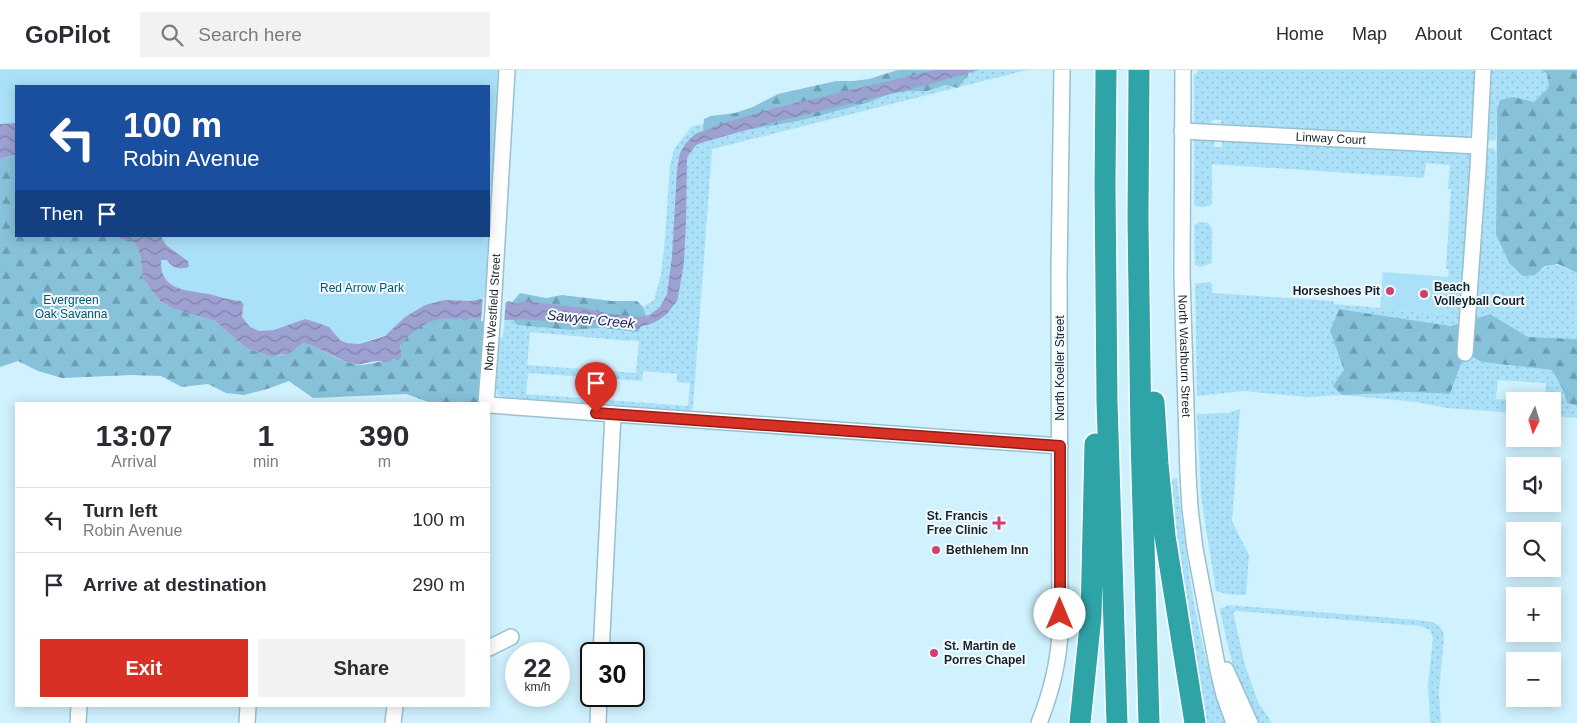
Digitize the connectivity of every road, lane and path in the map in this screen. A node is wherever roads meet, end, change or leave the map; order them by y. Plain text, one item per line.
1 (507, 70) edge
2 (1062, 70) edge
3 (1106, 70) edge
4 (1139, 70) edge
5 (1183, 70) edge
6 (1483, 70) edge
7 (1182, 131) junction
8 (1479, 146) junction
9 (1138, 221) junction
10 (1465, 352) dead end
11 (1107, 400) junction
12 (487, 402) edge
13 (490, 405) edge
14 (614, 414) junction
15 (1060, 446) junction
16 (511, 638) dead end
17 (1214, 641) junction
18 (602, 642) edge
19 (490, 648) edge
20 (79, 707) edge
21 (248, 707) edge
22 (395, 707) edge
23 (599, 707) edge
24 (78, 723) edge
25 (247, 723) edge
26 (393, 723) edge
27 (598, 723) edge
28 (1039, 723) edge
29 (1080, 723) edge
30 (1117, 723) edge
31 (1149, 723) edge
32 (1195, 723) edge
33 (1234, 723) edge
34 (1250, 723) edge

1 - 12 street, North Westfield Street
2 - 15 street, North Koeller Street
3 - 11 highway
4 - 9 highway
5 - 7 street, North Washburn Street
6 - 8 street
7 - 8 street, Linway Court
7 - 17 street, North Washburn Street
8 - 10 street
9 - 31 highway
9 - 32 highway
11 - 29 highway
11 - 30 highway
13 - 14 street
14 - 15 street
14 - 18 street
15 - 28 street, North Koeller Street
16 - 19 street
17 - 33 street, North Washburn Street
17 - 34 street, North Washburn Street
20 - 24 street
21 - 25 street
22 - 26 street
23 - 27 street

